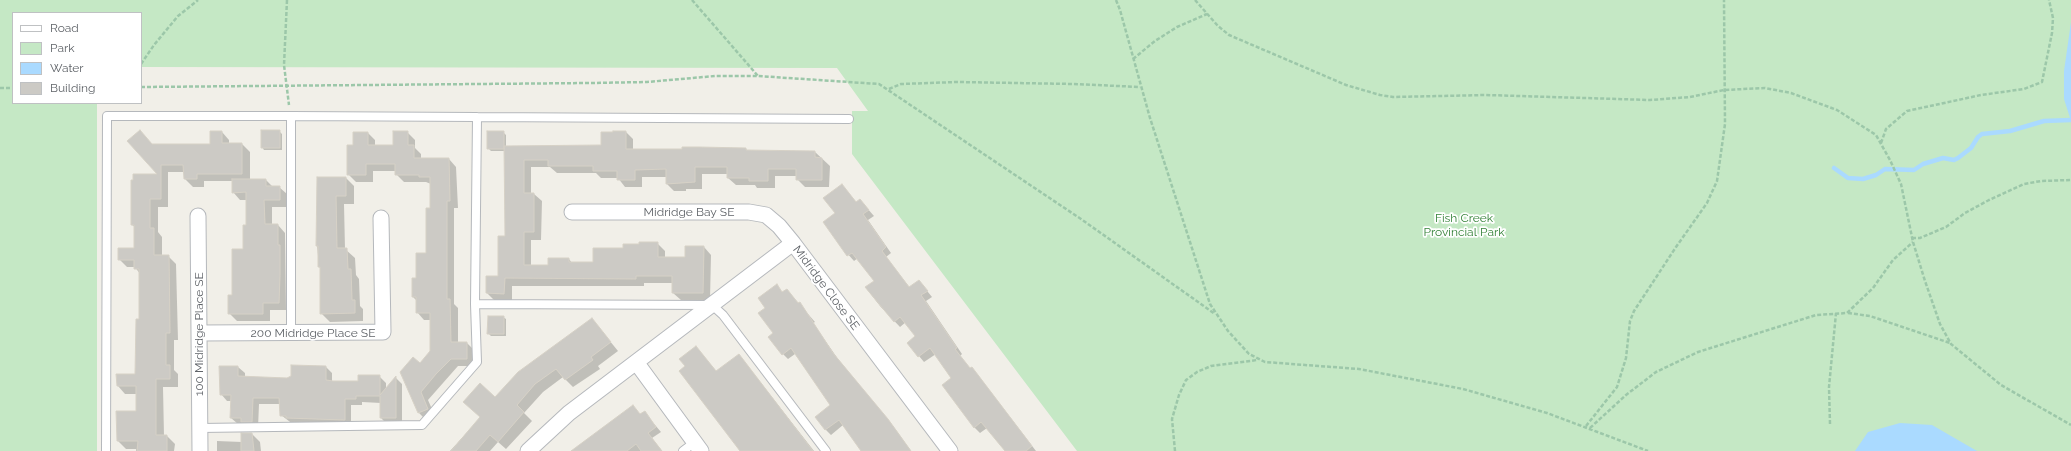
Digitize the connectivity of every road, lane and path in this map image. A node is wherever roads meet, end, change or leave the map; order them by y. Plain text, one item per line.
1 (198, 0) edge
2 (287, 0) edge
3 (692, 0) edge
4 (1116, 0) edge
5 (1195, 0) edge
6 (1724, 0) edge
7 (2049, 0) edge
8 (1207, 14) junction
9 (1133, 59) junction
10 (142, 63) edge
11 (758, 76) dead end
12 (1140, 87) junction
13 (0, 88) edge
14 (12, 88) edge
15 (889, 89) dead end
16 (1724, 90) junction
17 (290, 116) junction
18 (477, 117) junction
19 (849, 119) dead end
20 (1881, 143) junction
21 (2071, 180) edge
22 (572, 212) dead end
23 (198, 216) dead end
24 (381, 218) dead end
25 (1912, 238) junction
26 (1913, 242) junction
27 (793, 243) junction
28 (475, 304) junction
29 (712, 305) junction
30 (1836, 313) junction
31 (1847, 313) junction
32 (200, 333) junction
33 (291, 334) junction
34 (1951, 344) junction
35 (1259, 360) junction
36 (636, 362) junction
37 (1830, 424) dead end
38 (2071, 425) edge
39 (1588, 427) junction
40 (200, 428) junction
41 (693, 448) edge
42 (106, 451) edge
43 (200, 451) edge
44 (528, 451) edge
45 (826, 451) edge
46 (950, 451) edge
47 (1175, 451) edge
48 (1648, 451) edge

1 - 10 path
2 - 17 path
3 - 11 path
4 - 9 path
5 - 8 path
6 - 16 path
7 - 20 path
8 - 9 path
8 - 16 path
9 - 12 path
12 - 15 path
12 - 35 path
13 - 14 path
16 - 20 path
16 - 39 path
17 - 18 lane
17 - 33 lane
17 - 42 lane
18 - 19 lane
18 - 28 lane
20 - 25 path
21 - 25 path
22 - 27 street, Midridge Bay SE
23 - 32 street, 100 Midridge Place SE
24 - 33 street, 200 Midridge Place SE
25 - 26 path
26 - 31 path
26 - 34 path
27 - 29 street, Midridge Close SE
27 - 46 street, Midridge Close SE
28 - 29 lane
28 - 40 lane
29 - 36 street, Midridge Close SE
29 - 45 lane
30 - 31 path
30 - 37 path
30 - 39 path
31 - 34 path
32 - 33 street, 200 Midridge Place SE
32 - 40 street, 100 Midridge Place SE
34 - 38 path
35 - 39 path
35 - 47 path
36 - 41 street
36 - 44 street, Midridge Close SE
39 - 48 path
40 - 43 street, 100 Midridge Place SE

